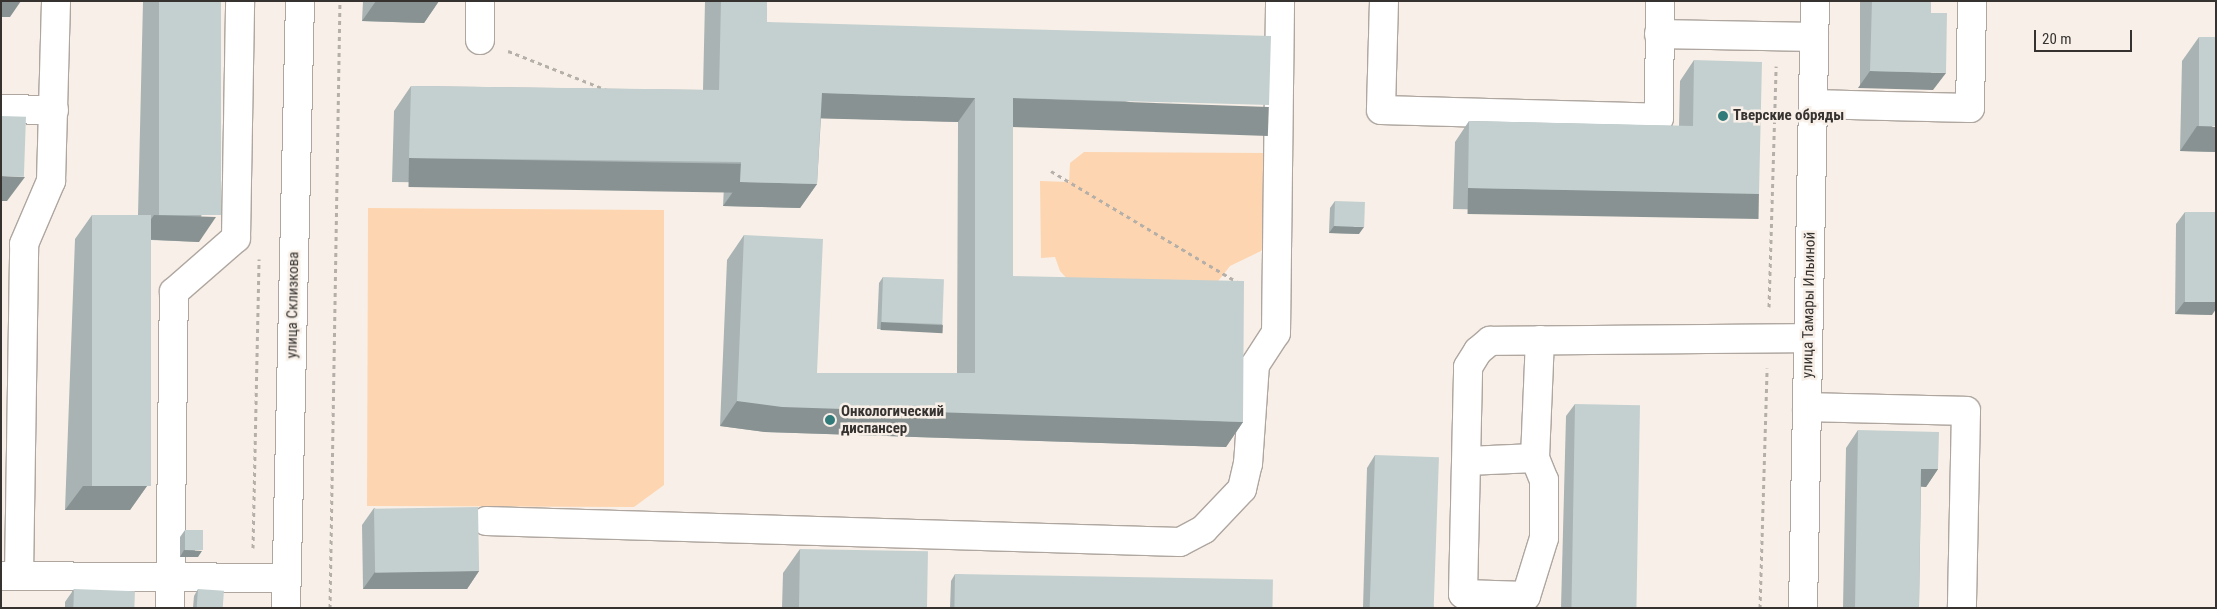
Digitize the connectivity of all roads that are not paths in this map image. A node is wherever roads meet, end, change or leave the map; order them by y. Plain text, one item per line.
1 (56, 1) edge
2 (240, 1) edge
3 (300, 1) edge
4 (480, 1) edge
5 (1280, 1) edge
6 (1384, 1) edge
7 (1660, 1) edge
8 (1815, 1) edge
9 (1972, 1) edge
10 (1659, 34) junction
11 (1814, 37) junction
12 (480, 40) road end
13 (1813, 104) junction
14 (1, 109) edge
15 (54, 110) junction
16 (1808, 338) junction
17 (1540, 340) junction
18 (12, 377) edge
19 (1807, 408) junction
20 (1535, 458) junction
21 (1467, 461) junction
22 (486, 521) dead end
23 (10, 576) edge
24 (171, 578) junction
25 (287, 578) junction
26 (170, 608) edge
27 (286, 608) edge
28 (1803, 608) edge
29 (1962, 608) edge

1 - 15 street
2 - 24 street
3 - 25 street, улица Склизкова
4 - 12 street
5 - 22 street
6 - 10 street
7 - 10 street
8 - 11 street, улица Тамары Ильиной
9 - 13 street
10 - 11 street
11 - 13 street, улица Тамары Ильиной
13 - 16 street, улица Тамары Ильиной
14 - 15 street
15 - 18 street
16 - 17 street
16 - 19 street, улица Тамары Ильиной
17 - 20 street
17 - 21 street
18 - 23 street
19 - 28 street, улица Тамары Ильиной
19 - 29 street
20 - 21 street
20 - 21 street
23 - 24 street
24 - 25 street
24 - 26 street
25 - 27 street, улица Склизкова

